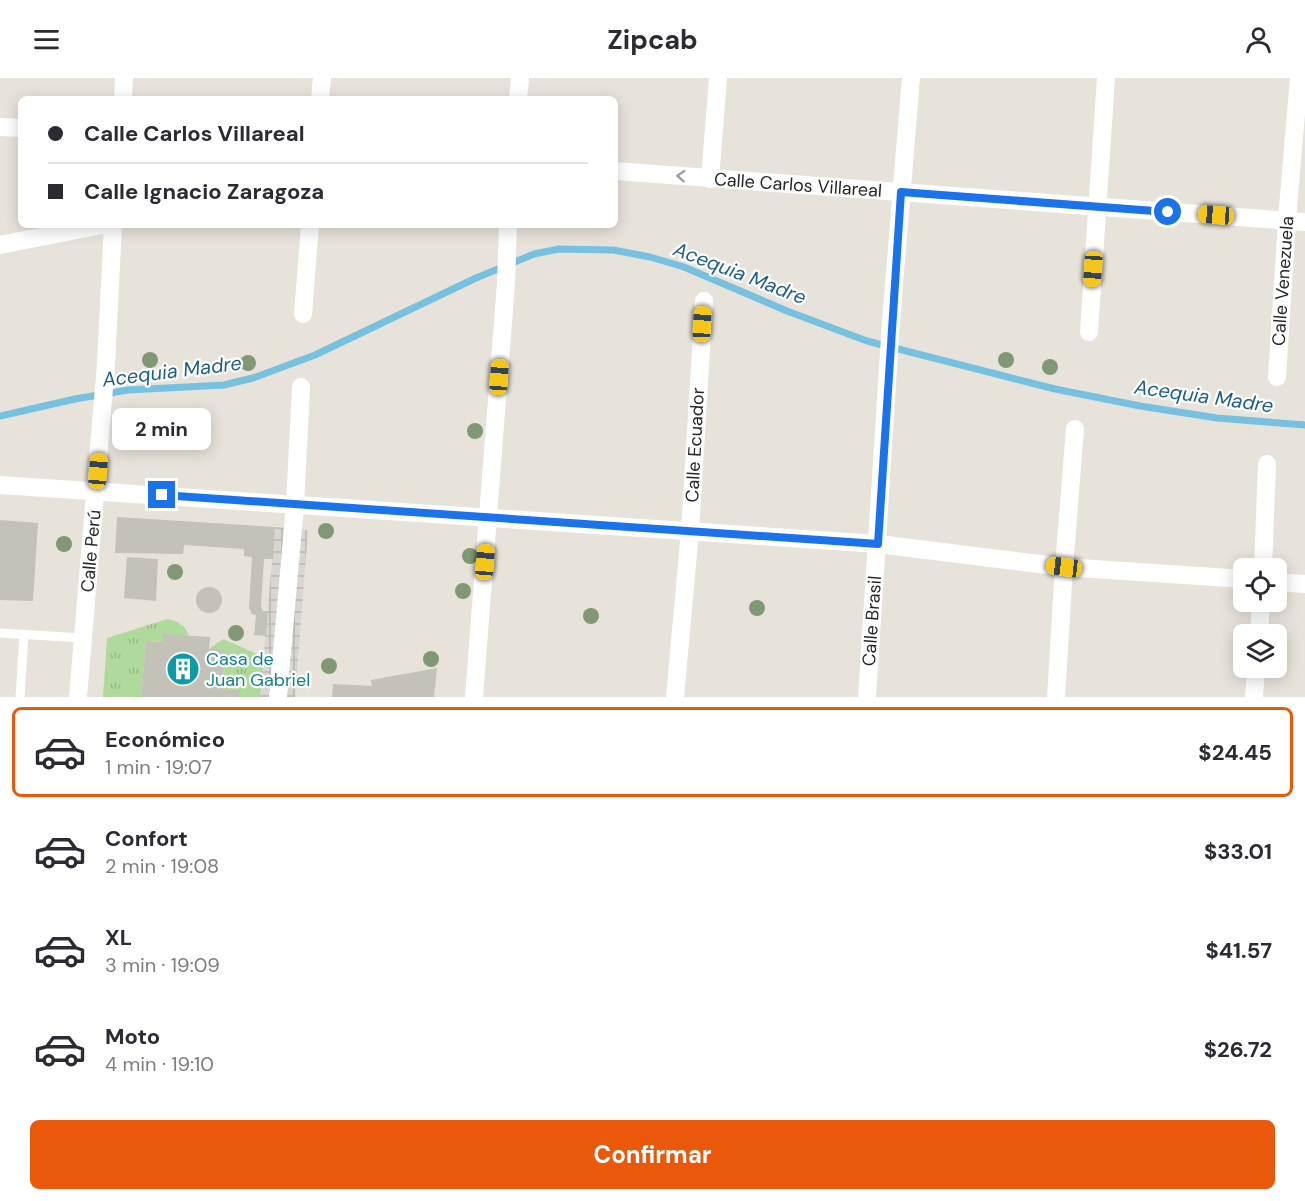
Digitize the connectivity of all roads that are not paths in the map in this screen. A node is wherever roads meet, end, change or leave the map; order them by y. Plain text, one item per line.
1 (124, 78) edge
2 (322, 78) edge
3 (520, 78) edge
4 (718, 78) edge
5 (911, 78) edge
6 (1106, 78) edge
7 (1299, 78) edge
8 (123, 96) edge
9 (320, 96) edge
10 (519, 96) edge
11 (0, 127) edge
12 (18, 128) edge
13 (618, 171) edge
14 (710, 179) junction
15 (901, 192) junction
16 (1097, 206) junction
17 (1296, 221) edge
18 (87, 228) edge
19 (113, 228) edge
20 (310, 228) edge
21 (508, 229) edge
22 (0, 245) edge
23 (704, 301) dead end
24 (303, 314) dead end
25 (1089, 332) dead end
26 (1278, 377) dead end
27 (301, 387) dead end
28 (1075, 429) dead end
29 (1267, 464) dead end
30 (0, 484) edge
31 (96, 490) junction
32 (295, 505) junction
33 (489, 518) junction
34 (690, 531) junction
35 (878, 544) junction
36 (1263, 558) edge
37 (1064, 567) junction
38 (1233, 578) edge
39 (1287, 583) edge
40 (1305, 584) edge
41 (0, 633) edge
42 (24, 634) junction
43 (83, 638) junction
44 (1255, 678) edge
45 (20, 697) edge
46 (78, 697) edge
47 (278, 697) edge
48 (474, 697) edge
49 (675, 697) edge
50 (867, 697) edge
51 (1056, 697) edge
52 (1254, 697) edge

1 - 8 street
2 - 9 street
3 - 10 street
4 - 14 street
5 - 15 street, Calle Brasil
6 - 16 street
7 - 17 street, Calle Venezuela
11 - 12 street
14 -> 13 street, Calle Carlos Villareal
14 - 15 street, Calle Carlos Villareal
15 - 16 street, Calle Carlos Villareal
15 - 35 street, Calle Brasil
16 - 17 street, Calle Carlos Villareal
16 - 25 street
17 - 26 street, Calle Venezuela
18 - 22 street
19 - 31 street, Calle Perú
20 - 24 street
21 - 33 street
23 - 34 street, Calle Ecuador
27 - 32 street
28 - 37 street
29 - 36 street
30 - 31 street
31 - 32 street
31 - 43 street, Calle Perú
32 - 33 street
32 - 47 street
33 - 34 street
33 - 48 street
34 - 35 street
34 - 49 street, Calle Ecuador
35 - 37 street
35 - 50 street, Calle Brasil
37 - 38 street
37 - 51 street
39 - 40 street
41 - 42 lane
42 - 43 lane
42 - 45 lane
43 - 46 street, Calle Perú
44 - 52 street

